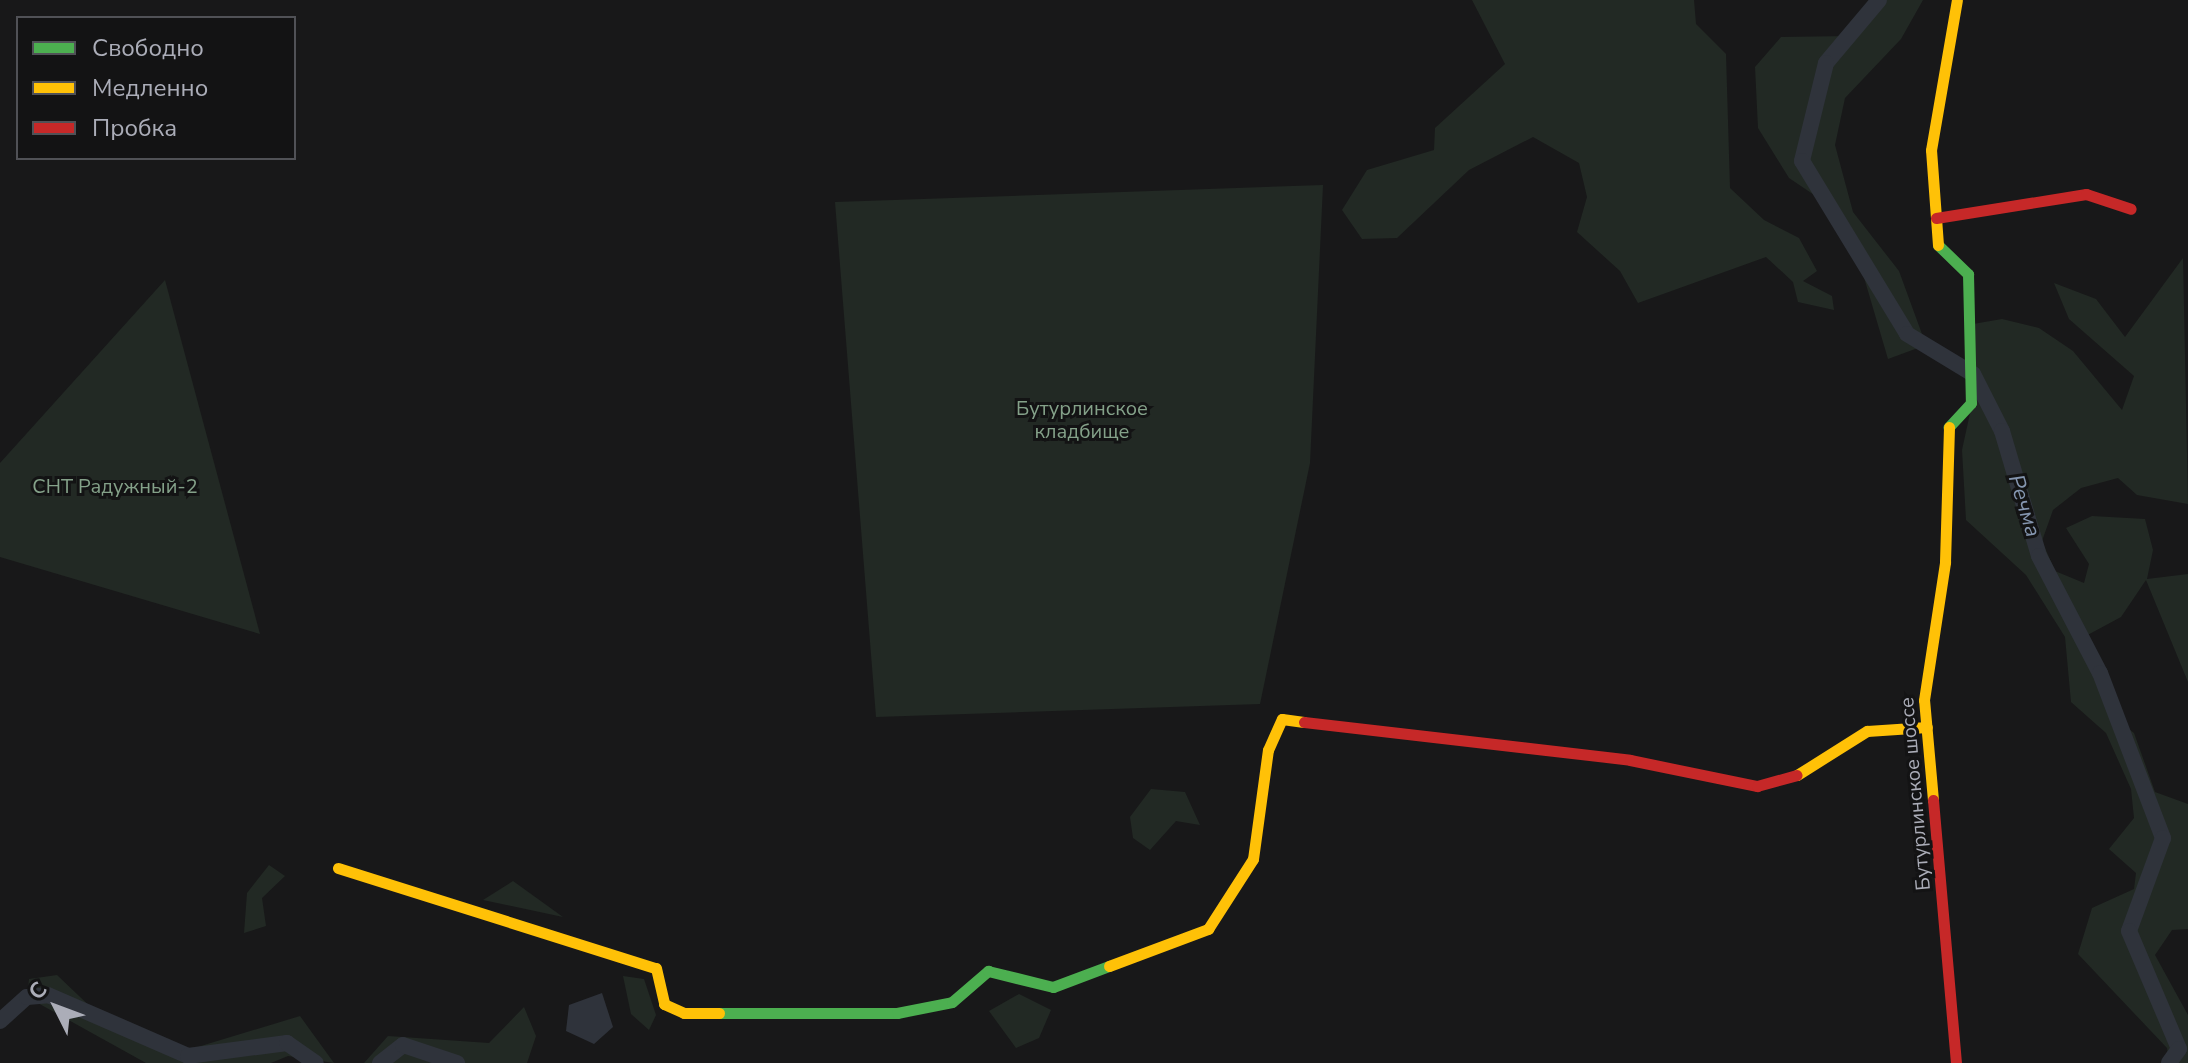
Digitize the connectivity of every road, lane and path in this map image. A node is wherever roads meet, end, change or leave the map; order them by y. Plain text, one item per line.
1 (1957, 0) edge
2 (2131, 209) dead end
3 (1936, 218) junction
4 (1927, 727) junction
5 (338, 868) dead end
6 (1956, 1063) edge

1 - 3 main road
2 - 3 main road
3 - 4 main road, Бутурлинское шоссе
4 - 5 main road
4 - 6 main road, Бутурлинское шоссе

